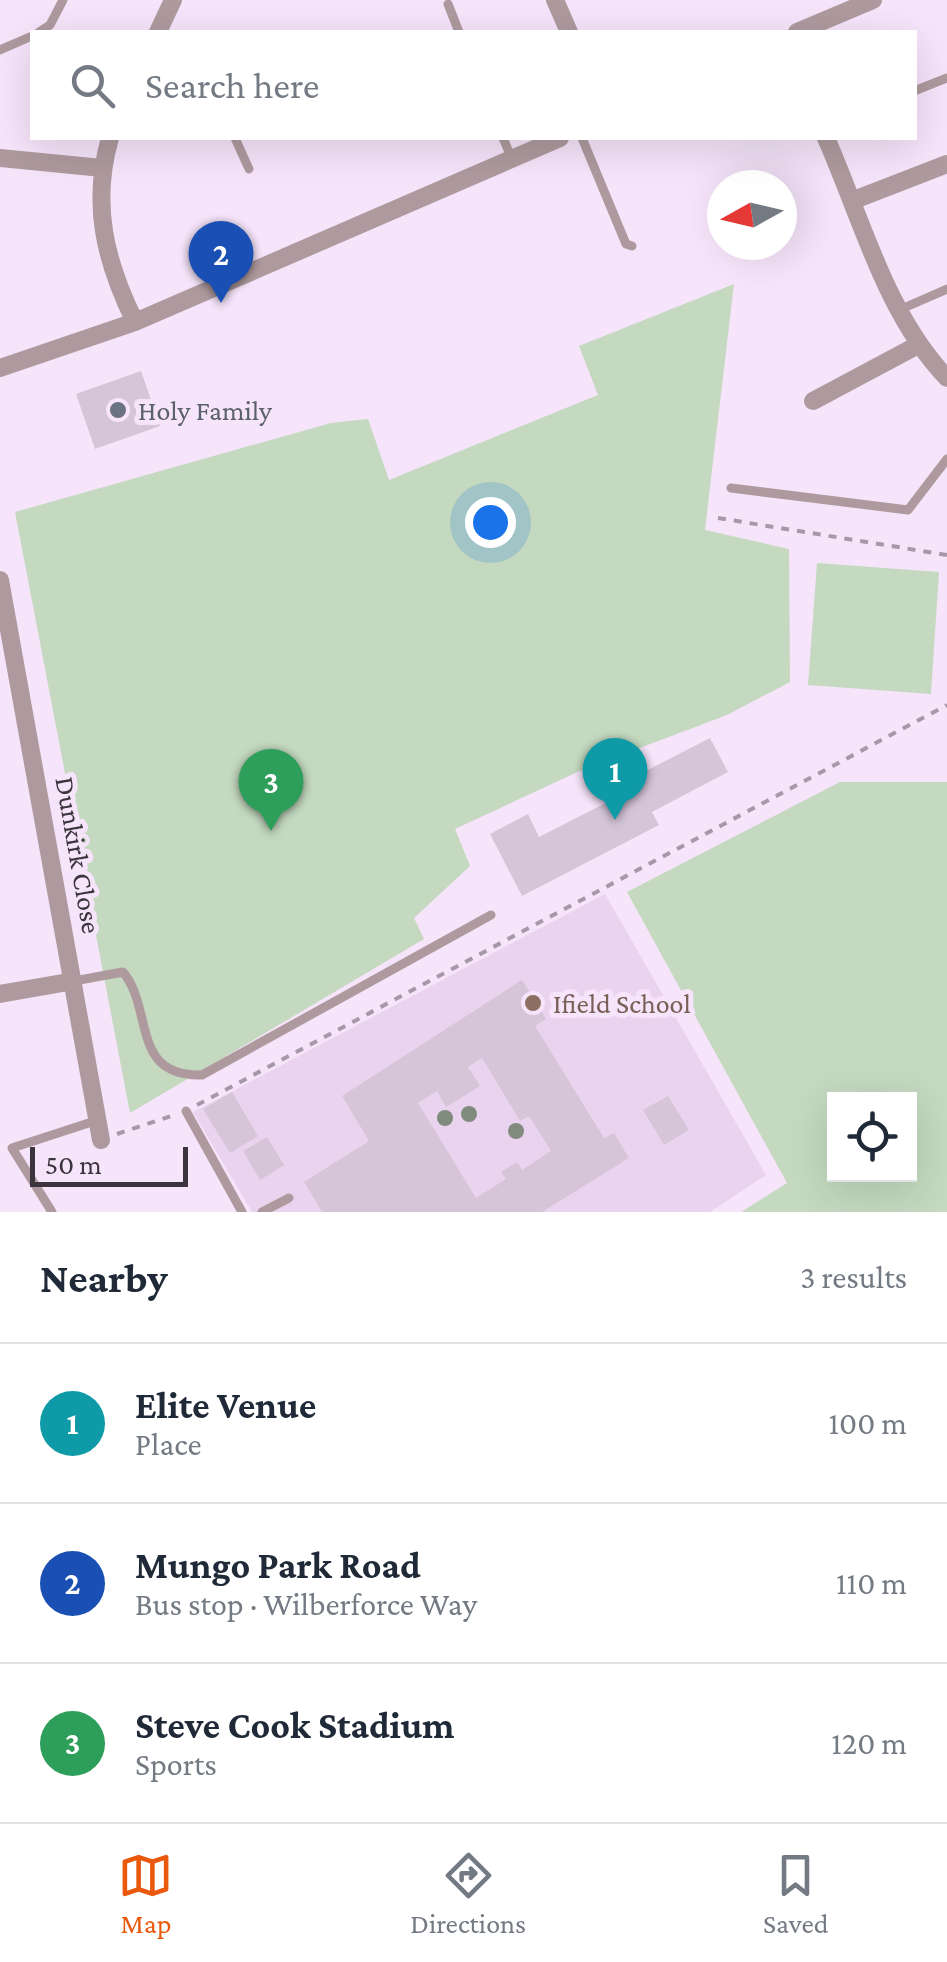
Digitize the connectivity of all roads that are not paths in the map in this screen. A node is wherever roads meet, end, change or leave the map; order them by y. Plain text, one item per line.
1 (63, 0) edge
2 (173, 0) edge
3 (555, 0) edge
4 (873, 0) edge
5 (448, 4) dead end
6 (43, 30) edge
7 (159, 30) edge
8 (458, 30) edge
9 (568, 30) edge
10 (801, 30) edge
11 (30, 37) edge
12 (0, 50) edge
13 (947, 78) edge
14 (917, 90) edge
15 (109, 140) edge
16 (237, 140) edge
17 (504, 140) edge
18 (555, 140) edge
19 (583, 140) edge
20 (827, 140) edge
21 (0, 158) edge
22 (512, 159) junction
23 (947, 164) edge
24 (102, 168) junction
25 (249, 170) dead end
26 (854, 200) junction
27 (632, 246) dead end
28 (947, 289) edge
29 (900, 310) junction
30 (135, 322) junction
31 (918, 346) junction
32 (0, 368) edge
33 (947, 378) edge
34 (813, 401) dead end
35 (947, 459) edge
36 (730, 488) dead end
37 (0, 580) edge
38 (491, 916) dead end
39 (74, 981) junction
40 (0, 994) edge
41 (186, 1111) road end
42 (98, 1120) junction
43 (101, 1140) road end
44 (289, 1198) dead end
45 (52, 1212) edge
46 (242, 1212) edge
47 (262, 1212) edge

1 - 6 lane
2 - 7 street
3 - 9 street
4 - 10 street
5 - 8 lane
11 - 12 lane
13 - 14 lane
15 - 24 street
16 - 25 lane
17 - 22 lane
18 - 22 street
19 - 27 lane
20 - 26 street
21 - 24 street
22 - 30 street
23 - 26 street
24 - 30 street
26 - 29 street
28 - 29 lane
29 - 31 street
30 - 32 street
31 - 33 street
31 - 34 street
35 - 36 lane
37 - 39 street, Dunkirk Close
38 - 39 lane
39 - 40 street
39 - 42 street, Dunkirk Close
41 - 46 lane
42 - 43 street, Dunkirk Close
42 - 45 lane
44 - 47 lane

